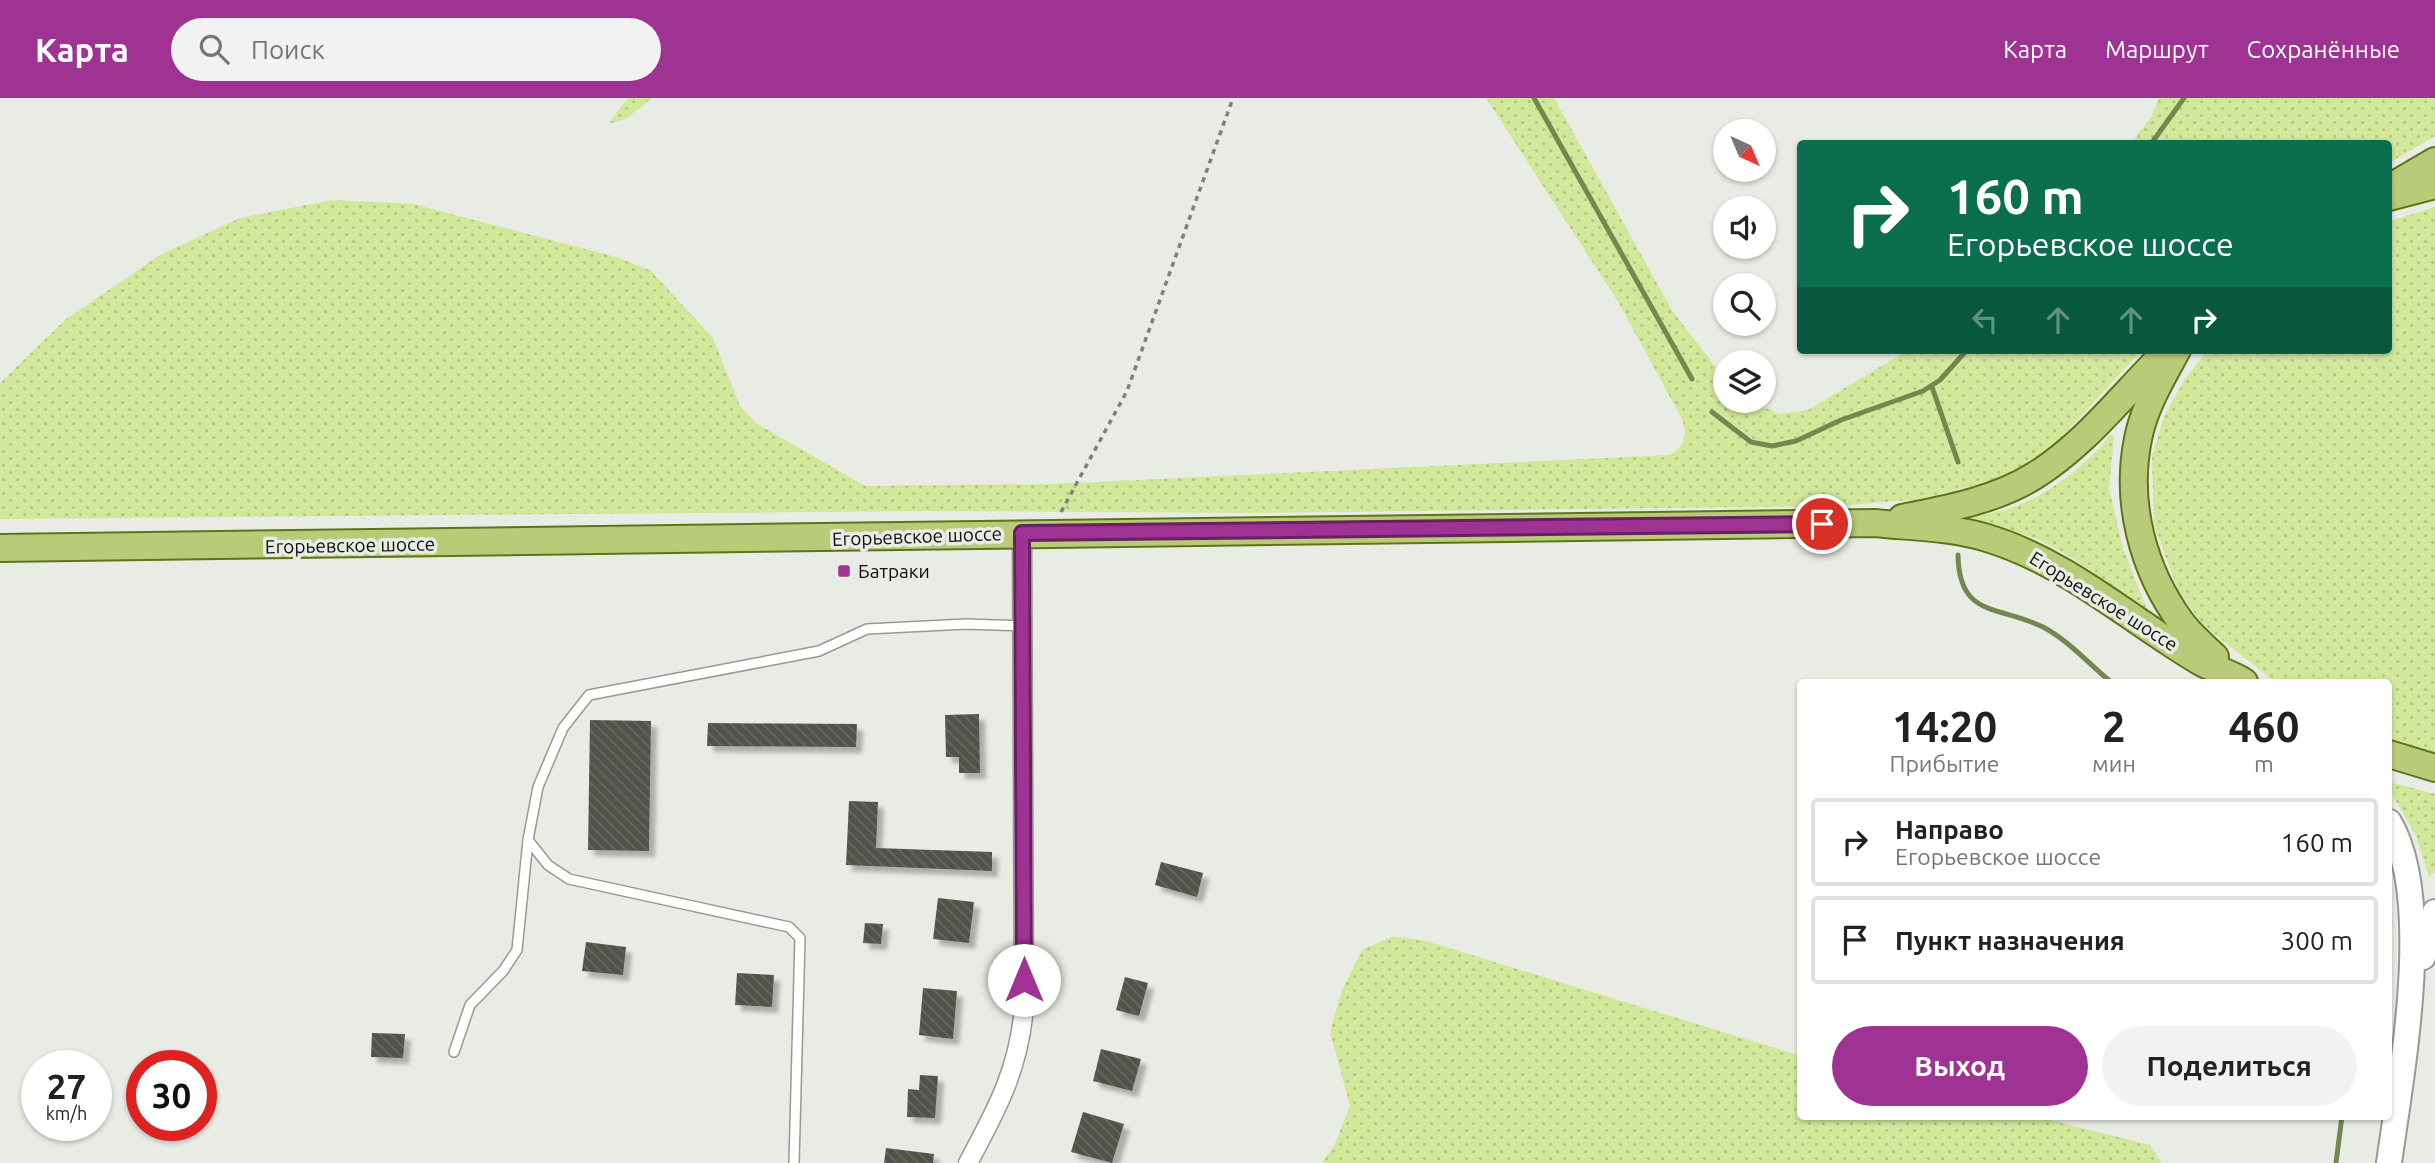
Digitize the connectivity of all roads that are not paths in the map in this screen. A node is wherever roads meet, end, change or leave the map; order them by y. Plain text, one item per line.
1 (2435, 161) edge
2 (2392, 186) edge
3 (2435, 186) edge
4 (2392, 196) edge
5 (2168, 354) edge
6 (2173, 354) edge
7 (1875, 523) junction
8 (1022, 533) junction
9 (0, 548) edge
10 (1022, 626) junction
11 (2238, 678) edge
12 (2392, 755) edge
13 (2435, 768) edge
14 (2392, 828) edge
15 (528, 840) junction
16 (2435, 912) edge
17 (2407, 1030) junction
18 (454, 1052) dead end
19 (794, 1163) edge
20 (968, 1163) edge
21 (2389, 1163) edge

1 - 2 main road
3 - 4 main road
5 - 7 main road, Егорьевское шоссе
6 - 11 main road
7 - 8 main road, Егорьевское шоссе
7 - 11 main road, Егорьевское шоссе
8 - 9 main road, Егорьевское шоссе
8 - 10 street
10 - 15 lane
10 - 20 street
12 - 13 main road
14 - 17 main road
15 - 18 lane
15 - 19 lane
16 - 17 main road
17 - 21 main road

